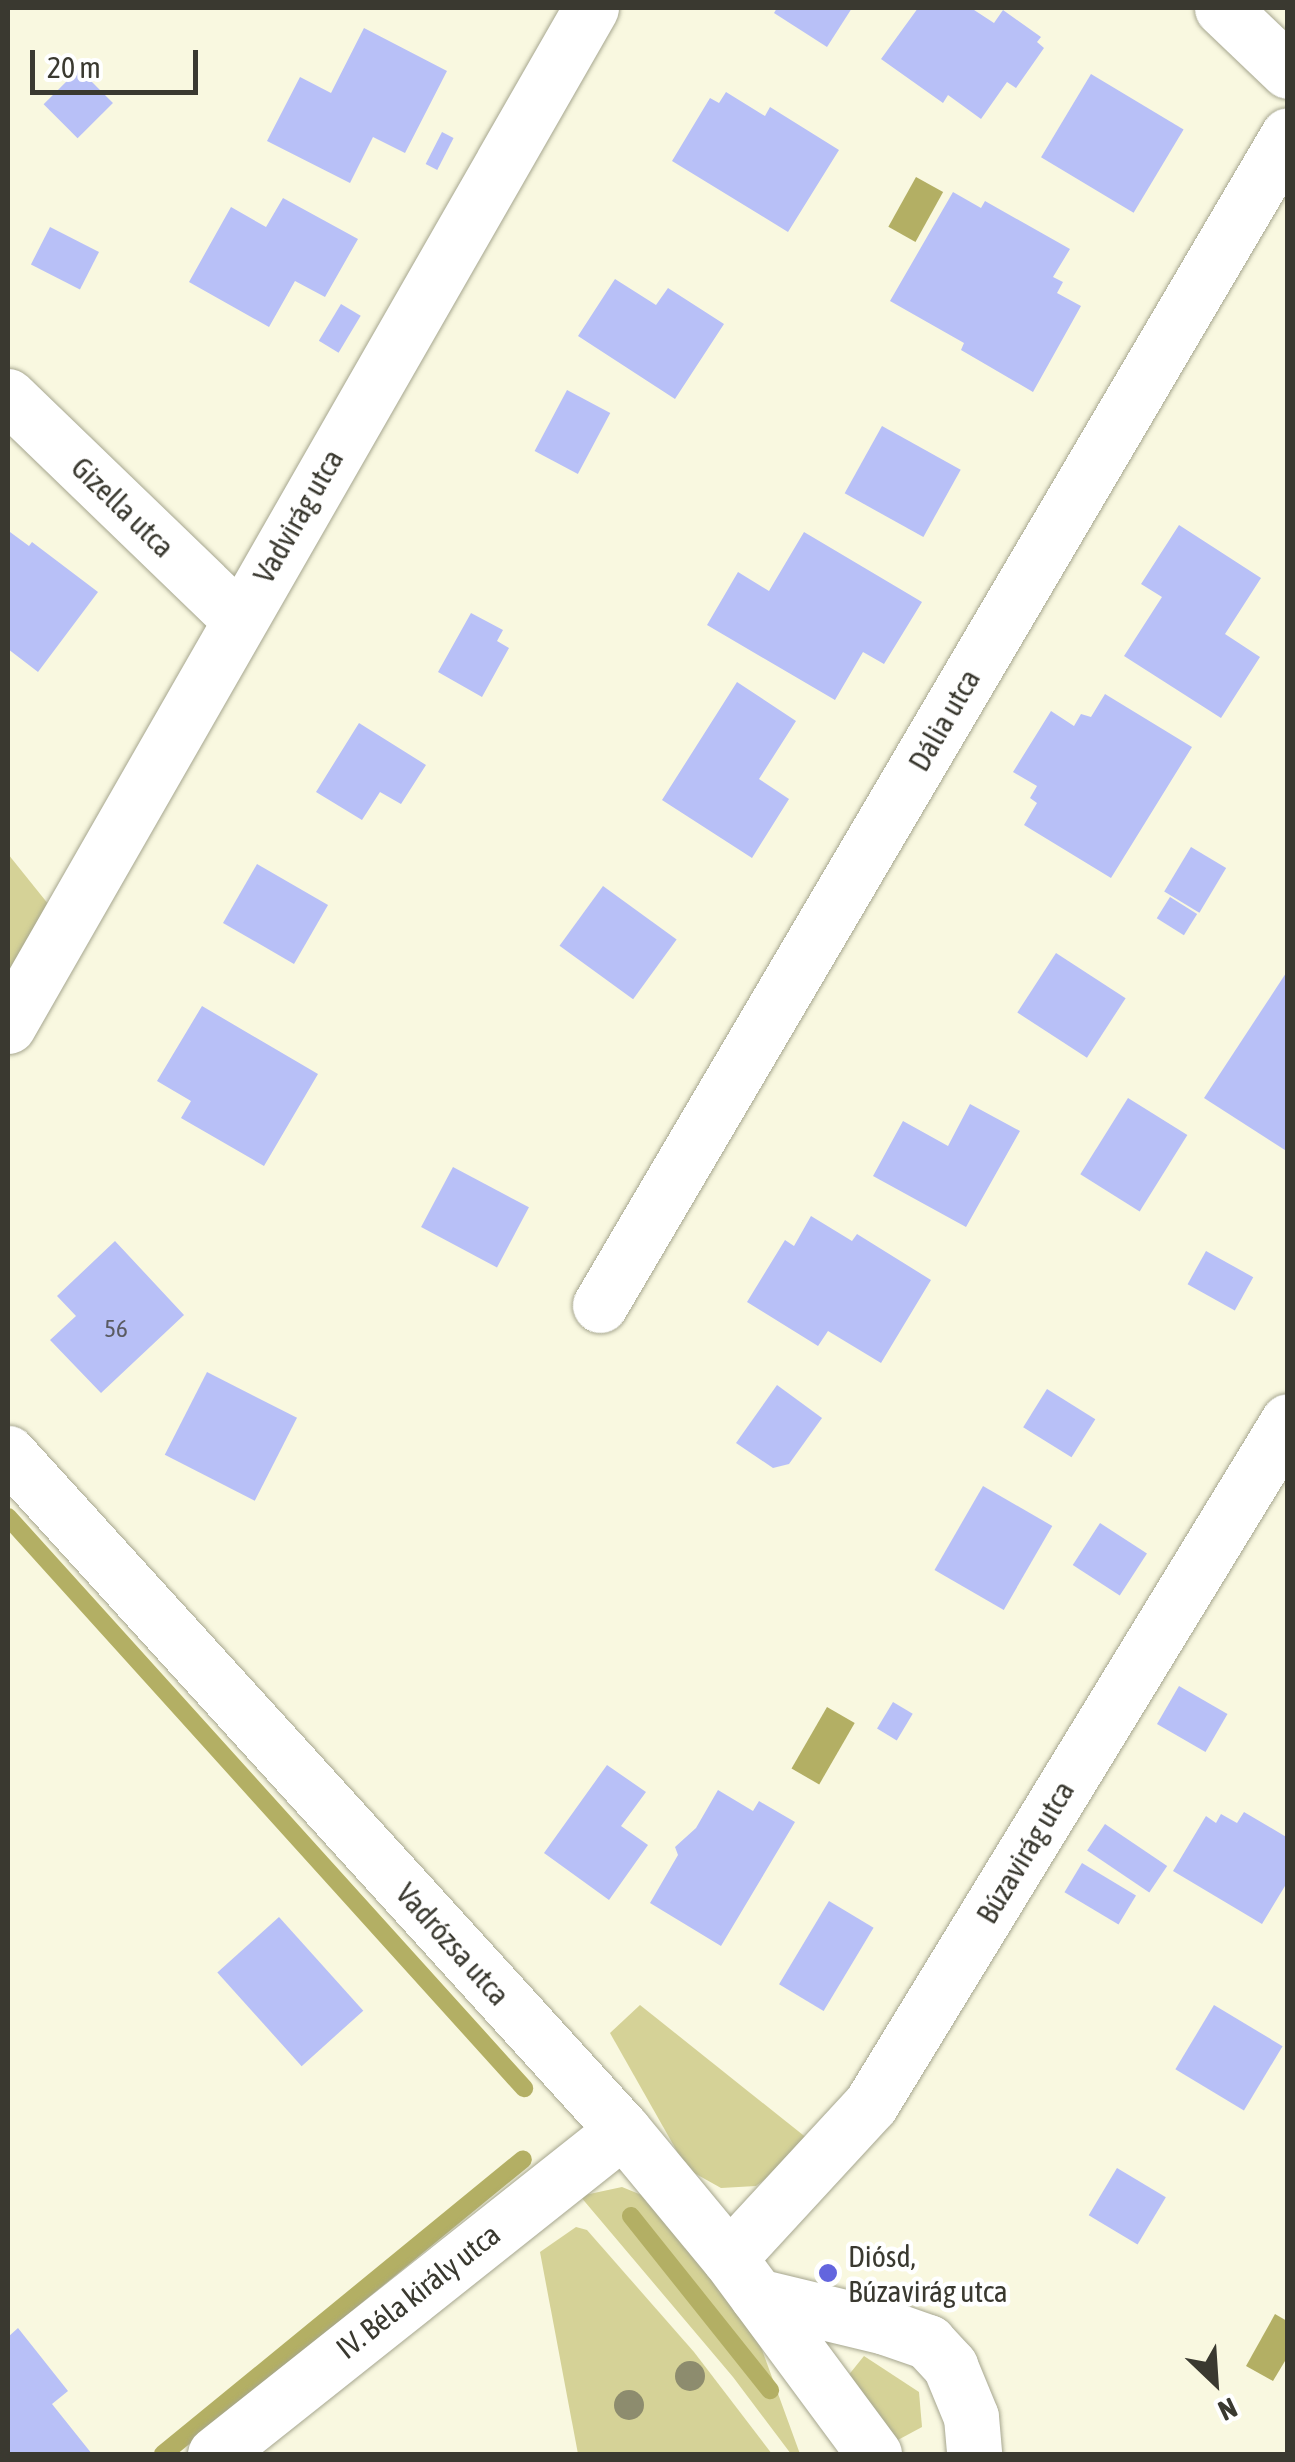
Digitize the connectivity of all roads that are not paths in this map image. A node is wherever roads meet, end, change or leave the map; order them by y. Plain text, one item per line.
1 (592, 8) edge
2 (1222, 8) edge
3 (1288, 70) edge
4 (1288, 136) edge
5 (8, 396) edge
6 (239, 619) junction
7 (8, 1026) edge
8 (600, 1306) dead end
9 (1288, 1420) edge
10 (8, 1454) edge
11 (622, 2130) junction
12 (743, 2277) junction
13 (215, 2454) edge
14 (874, 2454) edge
15 (974, 2454) edge

1 - 6 street, Vadvirág utca
2 - 3 street
4 - 8 street, Dália utca
5 - 6 street, Gizella utca
6 - 7 street, Vadvirág utca
9 - 12 street, Búzavirág utca
10 - 11 street, Vadrózsa utca
11 - 12 street, Vadrózsa utca
11 - 13 street, IV. Béla király utca
12 - 14 street, Vadrózsa utca
12 - 15 street

